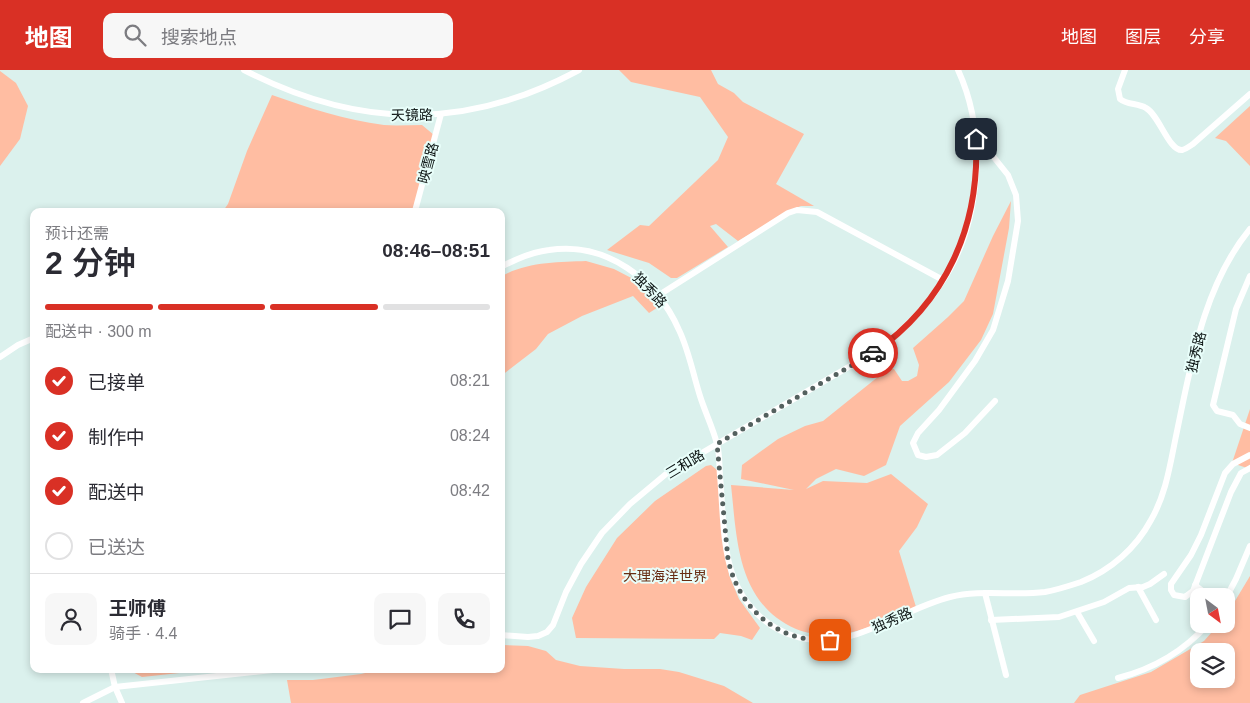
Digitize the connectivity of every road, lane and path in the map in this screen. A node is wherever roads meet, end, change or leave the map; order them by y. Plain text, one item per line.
1 (244, 70) edge
2 (579, 70) edge
3 (958, 70) edge
4 (1125, 70) edge
5 (1250, 94) edge
6 (441, 114) junction
7 (976, 147) junction
8 (416, 208) edge
9 (1250, 229) edge
10 (505, 265) edge
11 (1250, 276) edge
12 (943, 280) junction
13 (659, 295) junction
14 (30, 340) edge
15 (0, 357) edge
16 (995, 401) dead end
17 (1250, 428) edge
18 (717, 444) junction
19 (1250, 455) edge
20 (1250, 468) edge
21 (1250, 546) edge
22 (1164, 574) dead end
23 (1195, 585) junction
24 (1138, 587) junction
25 (1199, 588) edge
26 (1231, 588) edge
27 (984, 592) junction
28 (1076, 612) junction
29 (991, 620) junction
30 (1156, 620) dead end
31 (1198, 633) edge
32 (505, 635) edge
33 (1094, 641) dead end
34 (112, 673) edge
35 (245, 673) edge
36 (1006, 675) dead end
37 (1118, 678) dead end
38 (115, 687) junction
39 (83, 703) edge
40 (122, 703) edge

1 - 6 street, 天镜路
2 - 6 street, 天镜路
3 - 7 street, 三和路
4 - 5 street
6 - 8 street, 映雪路
7 - 12 street, 三和路
7 - 16 street
9 - 27 street, 独秀路
10 - 13 street, 独秀路
11 - 17 street
12 - 13 street
12 - 18 street, 三和路
13 - 18 street, 独秀路
14 - 15 street
18 - 27 street, 独秀路
18 - 32 street, 三和路
19 - 23 street
20 - 23 street
21 - 26 street
22 - 24 street
23 - 25 street
24 - 28 street
24 - 30 street
27 - 29 street
28 - 29 street
28 - 33 street
29 - 36 street
31 - 37 street
34 - 38 street
35 - 38 street
38 - 39 street
38 - 40 street

